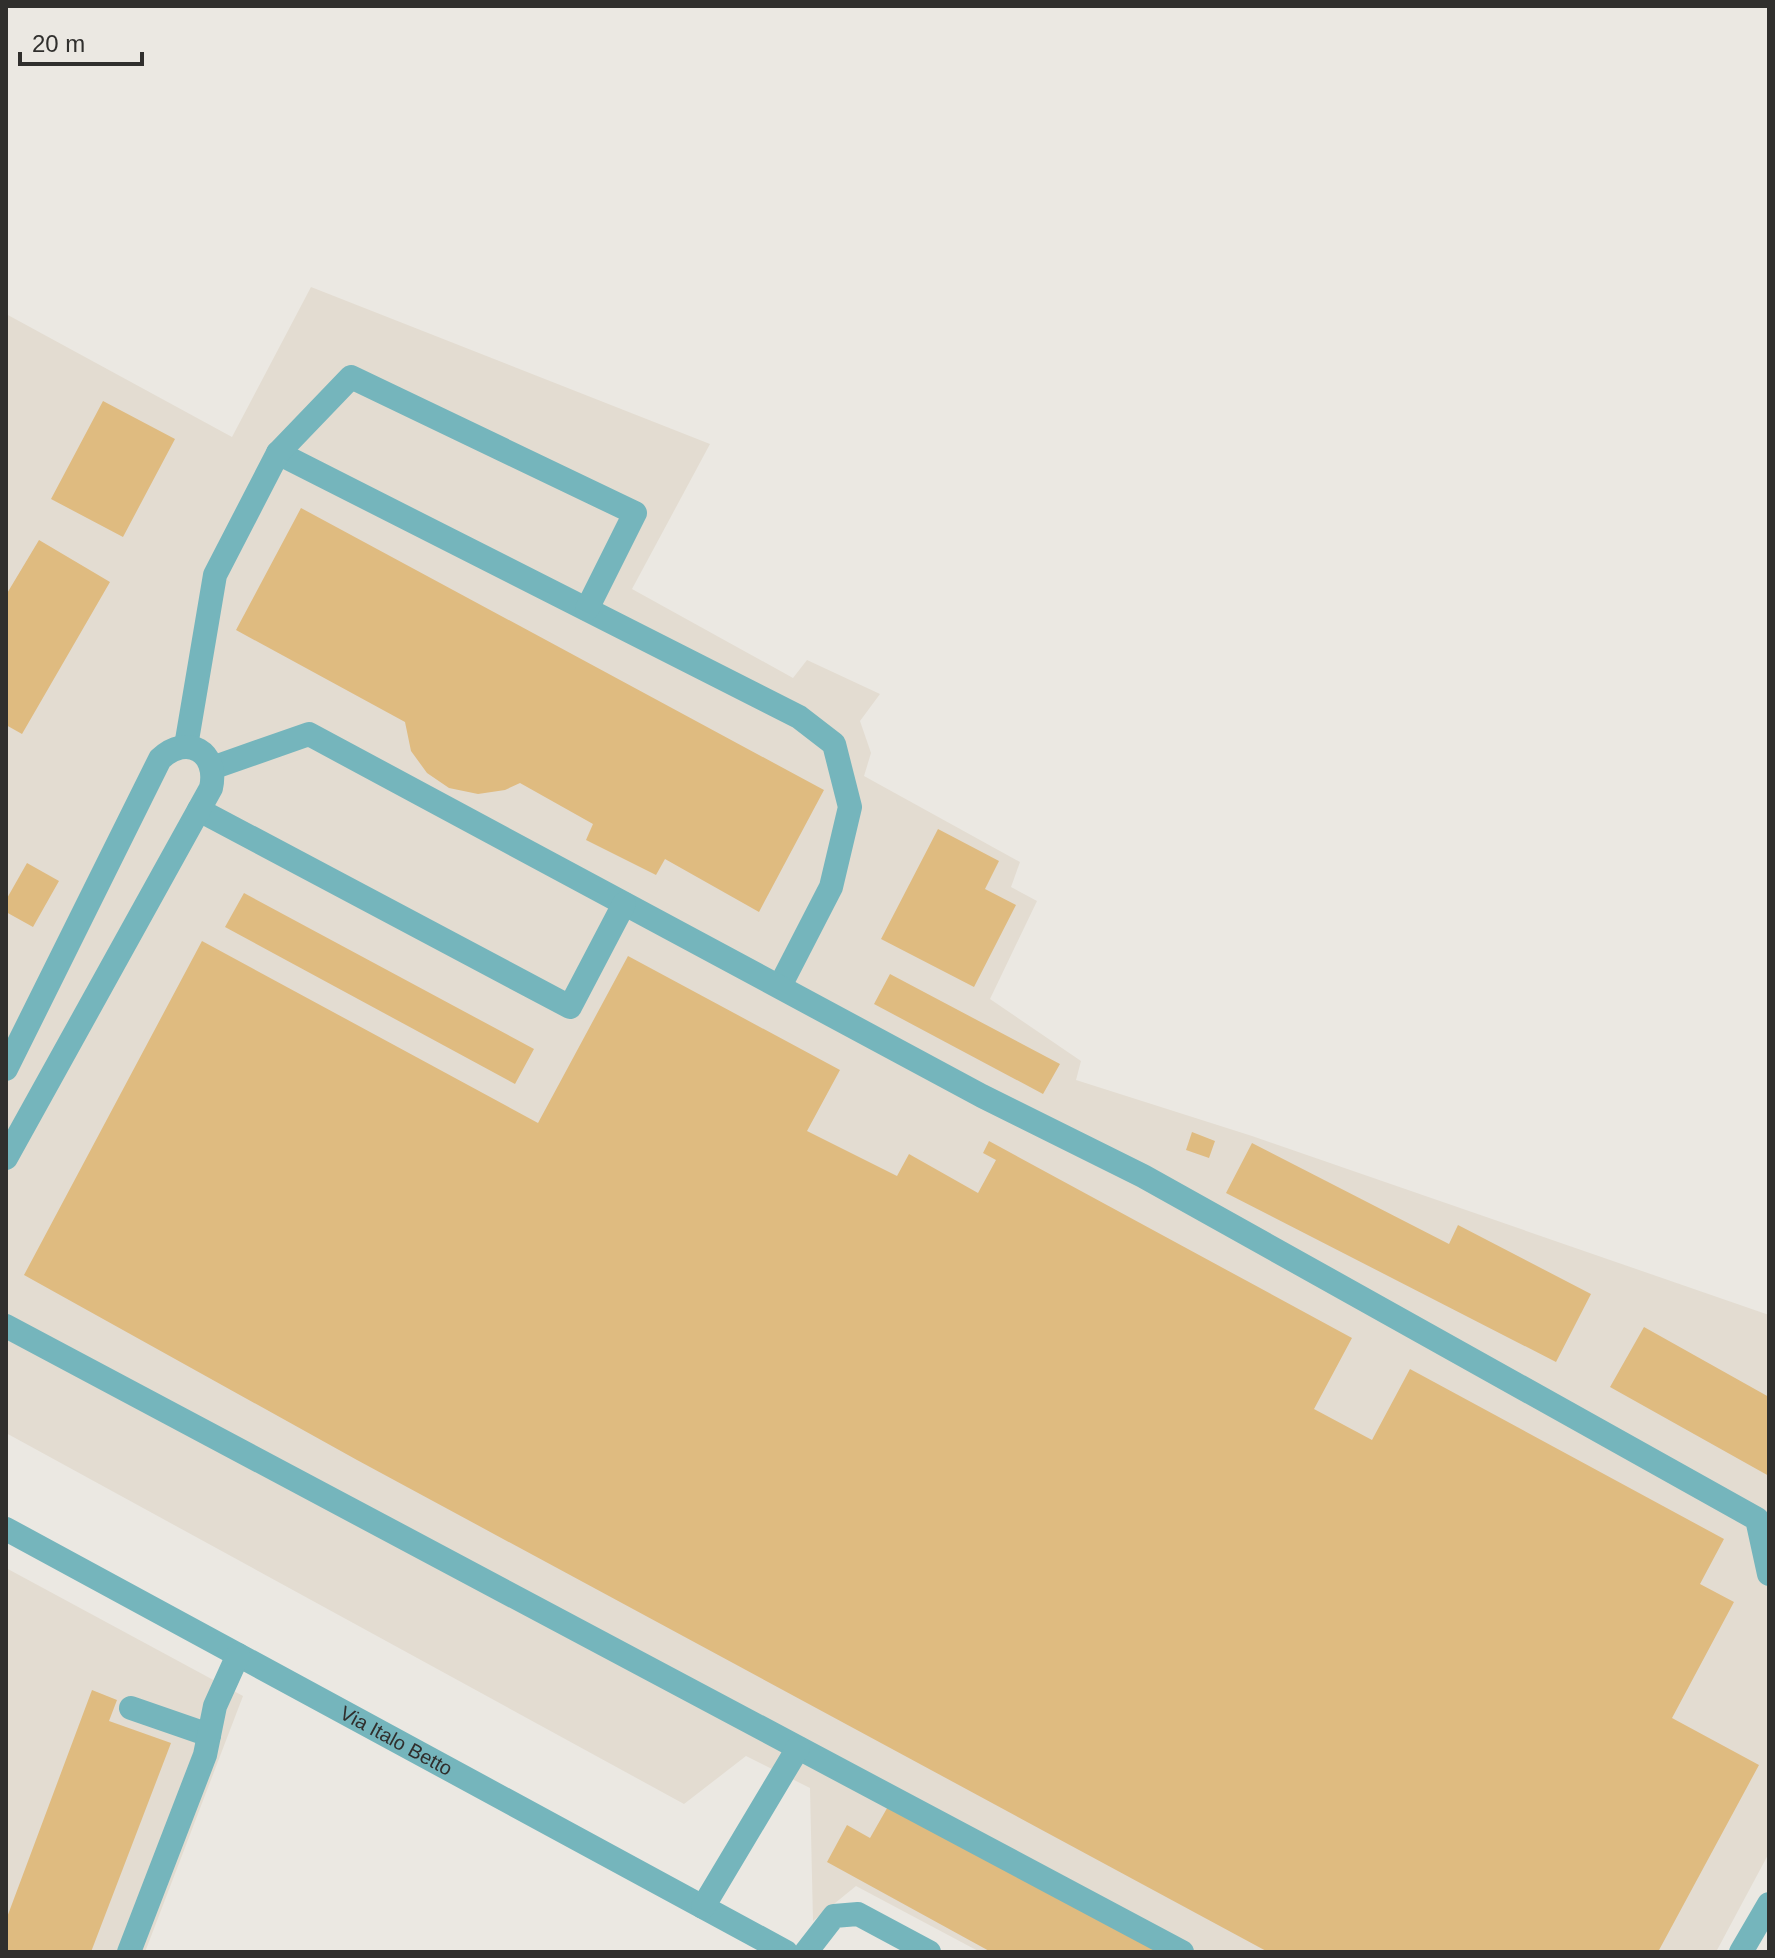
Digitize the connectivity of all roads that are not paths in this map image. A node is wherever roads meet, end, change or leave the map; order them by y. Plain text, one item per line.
1 (278, 453) junction
2 (587, 609) junction
3 (186, 746) junction
4 (212, 768) junction
5 (199, 810) junction
6 (624, 904) junction
7 (780, 986) junction
8 (6, 1069) edge
9 (6, 1158) edge
10 (6, 1326) edge
11 (6, 1529) edge
12 (1769, 1574) edge
13 (238, 1655) junction
14 (131, 1708) dead end
15 (209, 1735) junction
16 (798, 1748) junction
17 (1769, 1904) edge
18 (703, 1907) junction
19 (129, 1952) edge
20 (786, 1952) edge
21 (806, 1952) edge
22 (929, 1952) edge
23 (1182, 1952) edge
24 (1741, 1952) edge

1 - 2 street
1 - 2 street
1 - 3 street
2 - 7 street
3 - 4 street
3 - 8 street
4 - 5 street
4 - 6 street
5 - 6 street
5 - 9 street
6 - 7 street
7 - 12 street
10 - 16 street
11 - 13 street, Via Italo Betto
13 - 15 street
13 - 18 street, Via Italo Betto
14 - 15 street
15 - 19 street
16 - 18 street
16 - 23 street
17 - 24 street
18 - 20 street, Via Italo Betto
21 - 22 street

